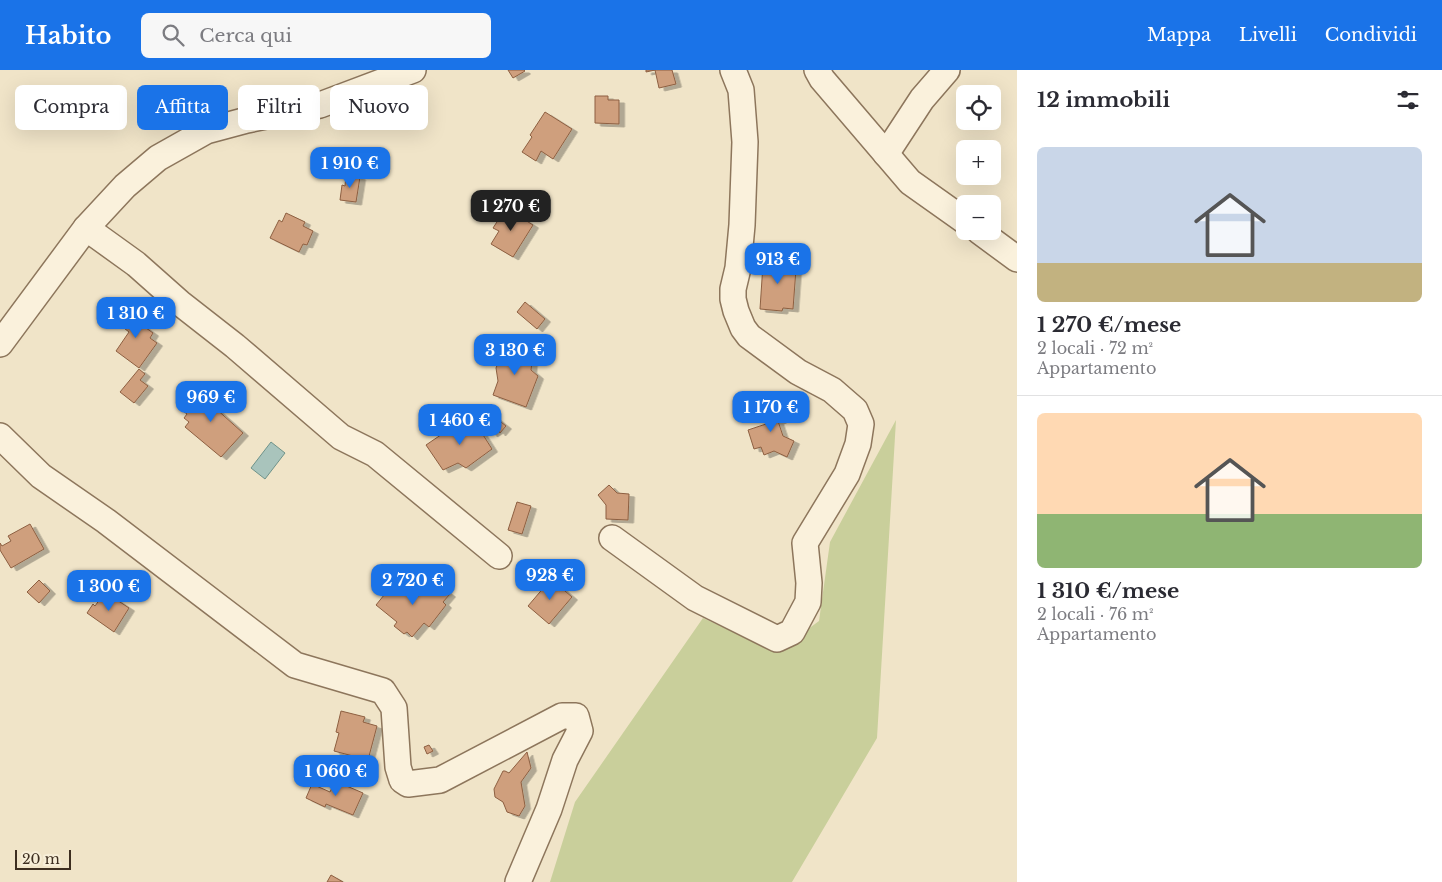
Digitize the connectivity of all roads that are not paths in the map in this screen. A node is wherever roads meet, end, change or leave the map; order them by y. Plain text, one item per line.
1 (413, 70) edge
2 (733, 70) edge
3 (817, 70) edge
4 (947, 70) edge
5 (886, 154) junction
6 (956, 215) edge
7 (86, 228) junction
8 (991, 240) edge
9 (1017, 259) edge
10 (0, 344) edge
11 (0, 436) edge
12 (612, 538) dead end
13 (499, 556) dead end
14 (518, 882) edge

1 - 7 street
2 - 12 street
3 - 5 street
4 - 5 street
5 - 6 street
7 - 10 street
7 - 13 street
8 - 9 street
11 - 14 street

